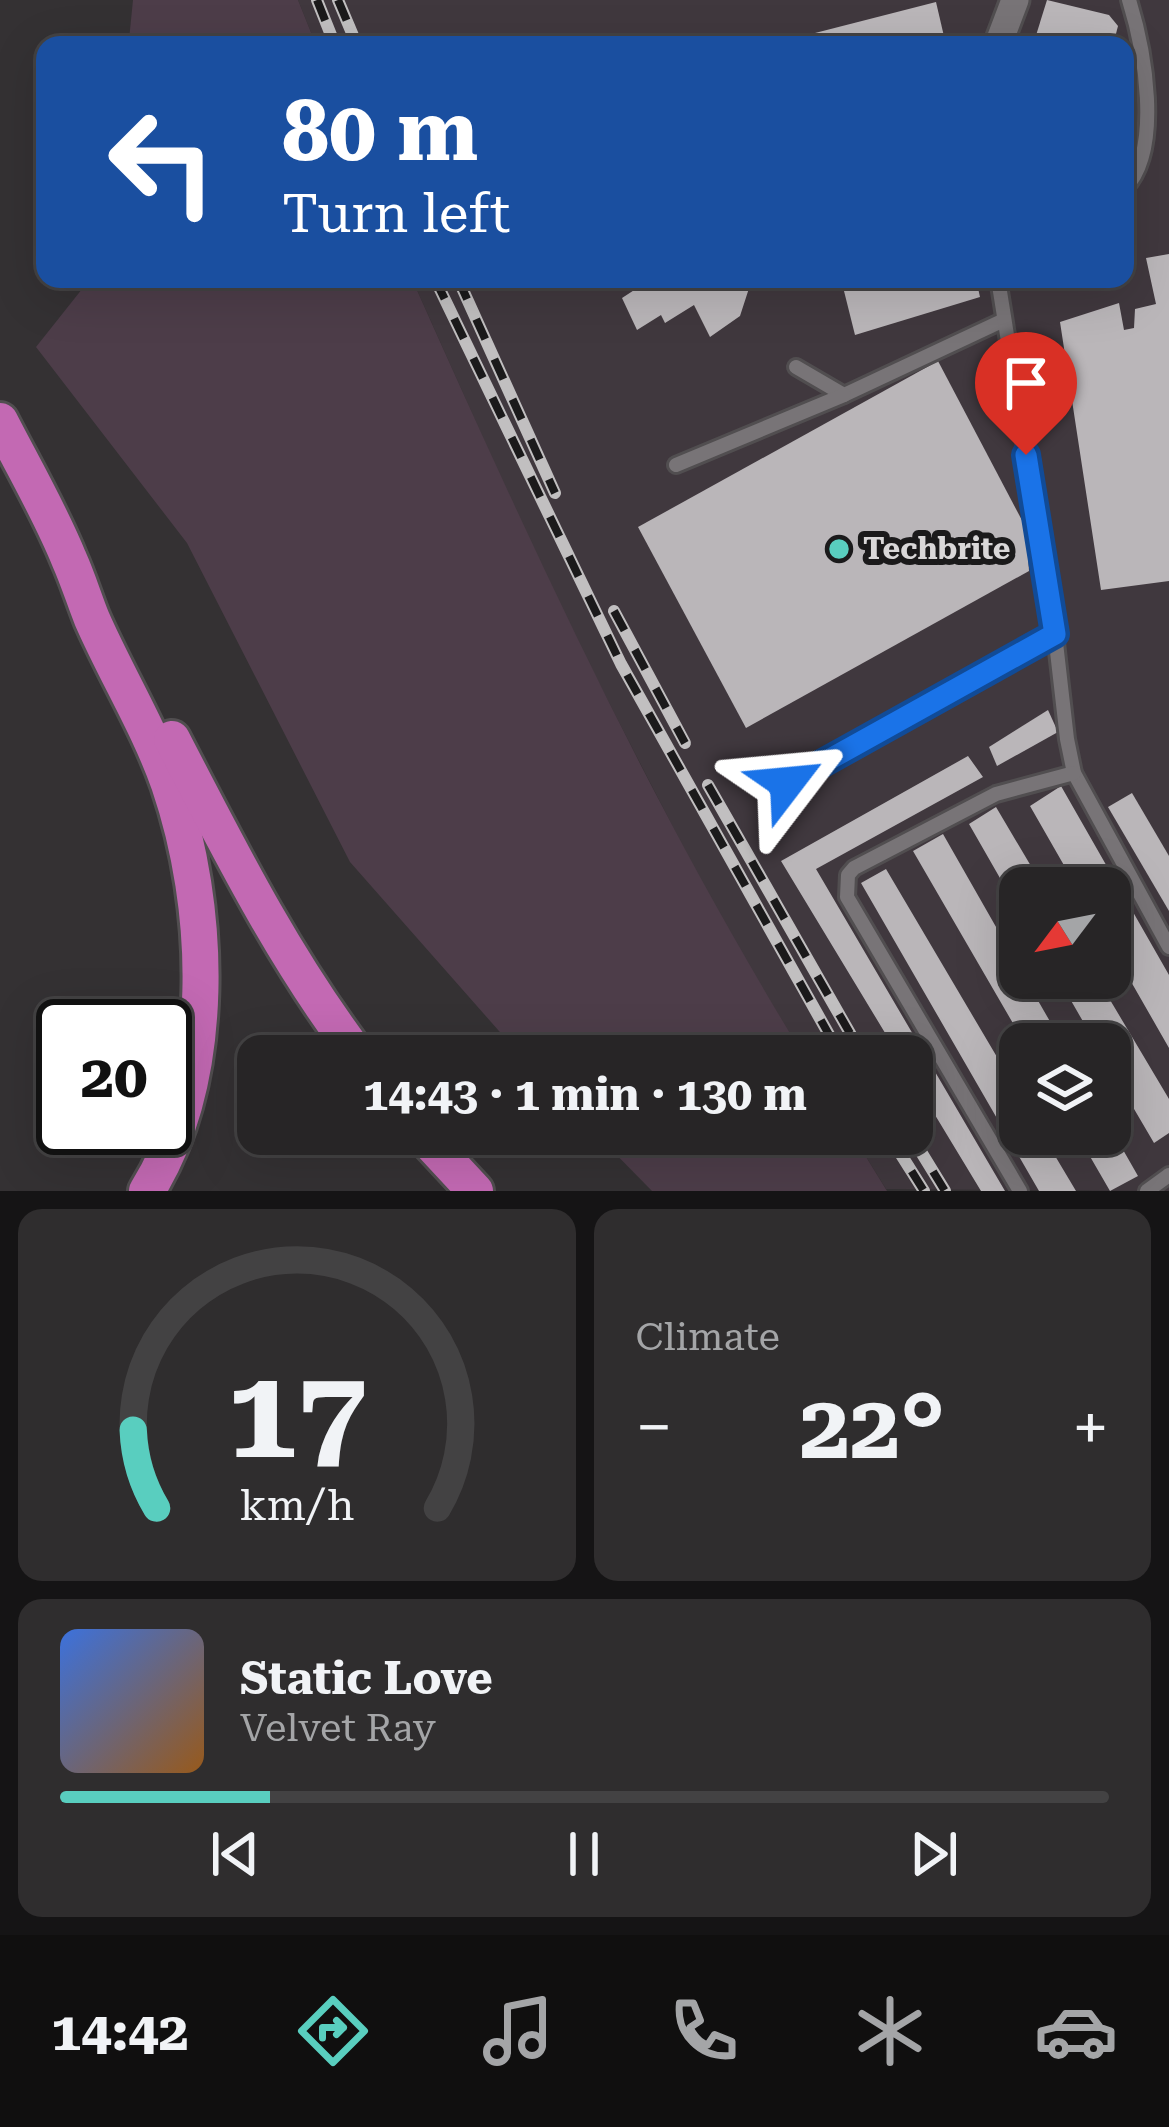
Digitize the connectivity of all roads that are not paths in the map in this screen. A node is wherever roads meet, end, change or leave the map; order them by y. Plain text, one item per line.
1 (1015, 0) edge
2 (1129, 0) edge
3 (1001, 36) edge
4 (1134, 178) edge
5 (999, 288) edge
6 (1004, 320) junction
7 (796, 367) dead end
8 (844, 395) junction
9 (0, 421) edge
10 (676, 465) dead end
11 (68, 556) junction
12 (1055, 634) junction
13 (1074, 772) junction
14 (787, 783) dead end
15 (1169, 947) edge
16 (343, 1035) edge
17 (442, 1155) edge
18 (1169, 1175) edge
19 (147, 1191) edge
20 (475, 1191) edge
21 (1020, 1191) edge
22 (1147, 1191) edge

1 - 3 street
2 - 4 lane
5 - 6 lane
6 - 8 lane
6 - 12 lane
7 - 8 lane
8 - 10 lane
9 - 11 highway
11 - 16 highway
11 - 19 highway
12 - 13 lane
12 - 14 lane
13 - 15 lane
13 - 21 lane
17 - 20 highway
18 - 22 lane

